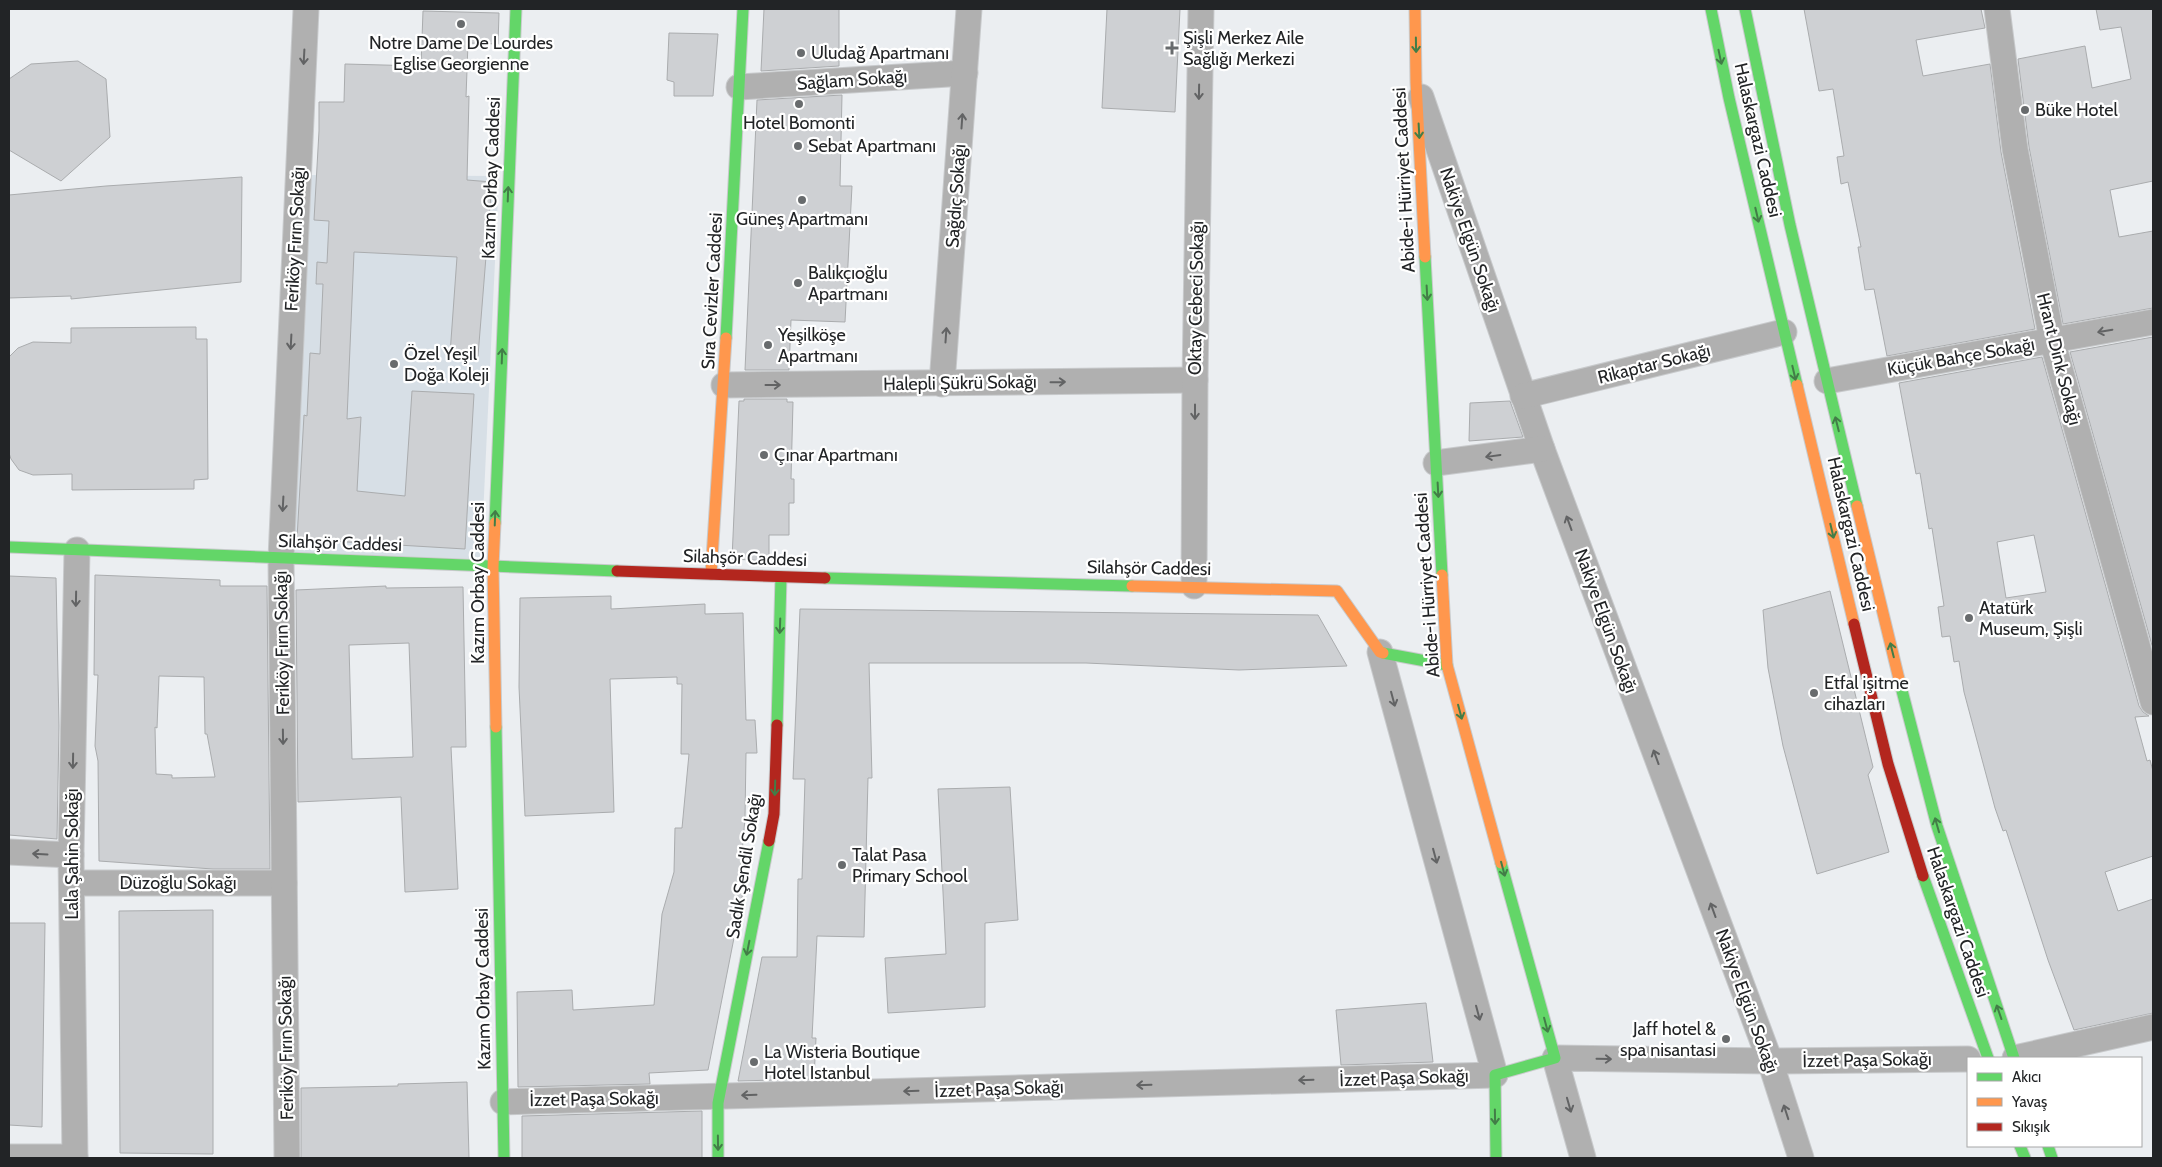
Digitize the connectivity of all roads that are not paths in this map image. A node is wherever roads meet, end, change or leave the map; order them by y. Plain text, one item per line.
1 (306, 9) edge
2 (516, 9) edge
3 (743, 9) edge
4 (969, 9) edge
5 (1201, 9) edge
6 (1415, 9) edge
7 (1711, 9) edge
8 (1745, 9) edge
9 (1997, 9) edge
10 (966, 73) junction
11 (1416, 82) junction
12 (739, 86) junction
13 (2153, 322) edge
14 (1784, 332) junction
15 (2052, 340) junction
16 (1195, 380) junction
17 (1827, 381) junction
18 (942, 384) junction
19 (724, 386) junction
20 (1523, 396) junction
21 (1542, 449) junction
22 (1436, 463) junction
23 (9, 547) edge
24 (78, 550) junction
25 (281, 558) junction
26 (493, 567) junction
27 (711, 574) junction
28 (781, 577) junction
29 (1194, 586) junction
30 (1380, 652) junction
31 (1447, 665) junction
32 (2153, 702) edge
33 (9, 852) edge
34 (71, 855) junction
35 (284, 882) junction
36 (72, 883) junction
37 (2153, 1027) edge
38 (1988, 1057) edge
39 (2014, 1057) edge
40 (2018, 1057) edge
41 (1555, 1058) junction
42 (1967, 1059) edge
43 (1770, 1061) junction
44 (1495, 1075) junction
45 (719, 1096) junction
46 (503, 1102) junction
47 (9, 1156) edge
48 (75, 1158) edge
49 (287, 1158) edge
50 (504, 1158) edge
51 (718, 1158) edge
52 (1496, 1158) edge
53 (1583, 1158) edge
54 (1801, 1158) edge

1 -> 25 street, Feriköy Fırın Sokağı
26 -> 2 street, Kazım Orbay Caddesi
3 - 12 street, Sıra Cevizler Caddesi
4 - 10 street, Sağdıç Sokağı
5 -> 16 street, Oktay Cebeci Sokağı
6 -> 11 street, Abide-i Hürriyet Caddesi
7 -> 14 street, Halaskargazi Caddesi
8 - 17 street, Halaskargazi Caddesi
9 - 15 street, Hrant Dink Sokağı
10 - 12 street, Sağlam Sokağı
18 -> 10 street, Sağdıç Sokağı
11 - 20 street, Nakiye Elgün Sokağı
11 -> 22 street, Abide-i Hürriyet Caddesi
12 - 19 street, Sıra Cevizler Caddesi
13 -> 15 street, Küçük Bahçe Sokağı
14 - 20 street, Rikaptar Sokağı
14 -> 38 street, Halaskargazi Caddesi
15 - 17 street, Küçük Bahçe Sokağı
15 - 32 street, Hrant Dink Sokağı
18 -> 16 street, Halepli Şükrü Sokağı
16 -> 29 street, Oktay Cebeci Sokağı
39 -> 17 street, Halaskargazi Caddesi
19 -> 18 street, Halepli Şükrü Sokağı
19 - 27 street, Sıra Cevizler Caddesi
20 - 21 street, Nakiye Elgün Sokağı
21 -> 22 street
43 -> 21 street, Nakiye Elgün Sokağı
22 -> 31 street, Abide-i Hürriyet Caddesi
23 - 24 street, Silahşör Caddesi
24 - 25 street, Silahşör Caddesi
24 -> 34 street, Lala Şahin Sokağı
25 - 26 street, Silahşör Caddesi
25 -> 35 street, Feriköy Fırın Sokağı
26 - 27 street, Silahşör Caddesi
26 - 46 street, Kazım Orbay Caddesi
27 - 28 street, Silahşör Caddesi
28 - 29 street, Silahşör Caddesi
28 -> 45 street, Sadık Şendil Sokağı
29 - 30 street, Silahşör Caddesi
30 - 31 street
30 -> 44 street
31 -> 41 street, Abide-i Hürriyet Caddesi
34 -> 33 street
34 - 36 street, Lala Şahin Sokağı
35 - 36 street, Düzoğlu Sokağı
35 - 49 street, Feriköy Fırın Sokağı
36 - 48 street, Lala Şahin Sokağı
37 - 40 street
41 -> 43 street, İzzet Paşa Sokağı
41 - 44 street
41 -> 53 street
42 - 43 street, İzzet Paşa Sokağı
54 -> 43 street, Nakiye Elgün Sokağı
44 -> 45 street, İzzet Paşa Sokağı
44 -> 52 street
45 - 46 street, İzzet Paşa Sokağı
45 -> 51 street, Sadık Şendil Sokağı
46 - 50 street, Kazım Orbay Caddesi
47 - 48 street

